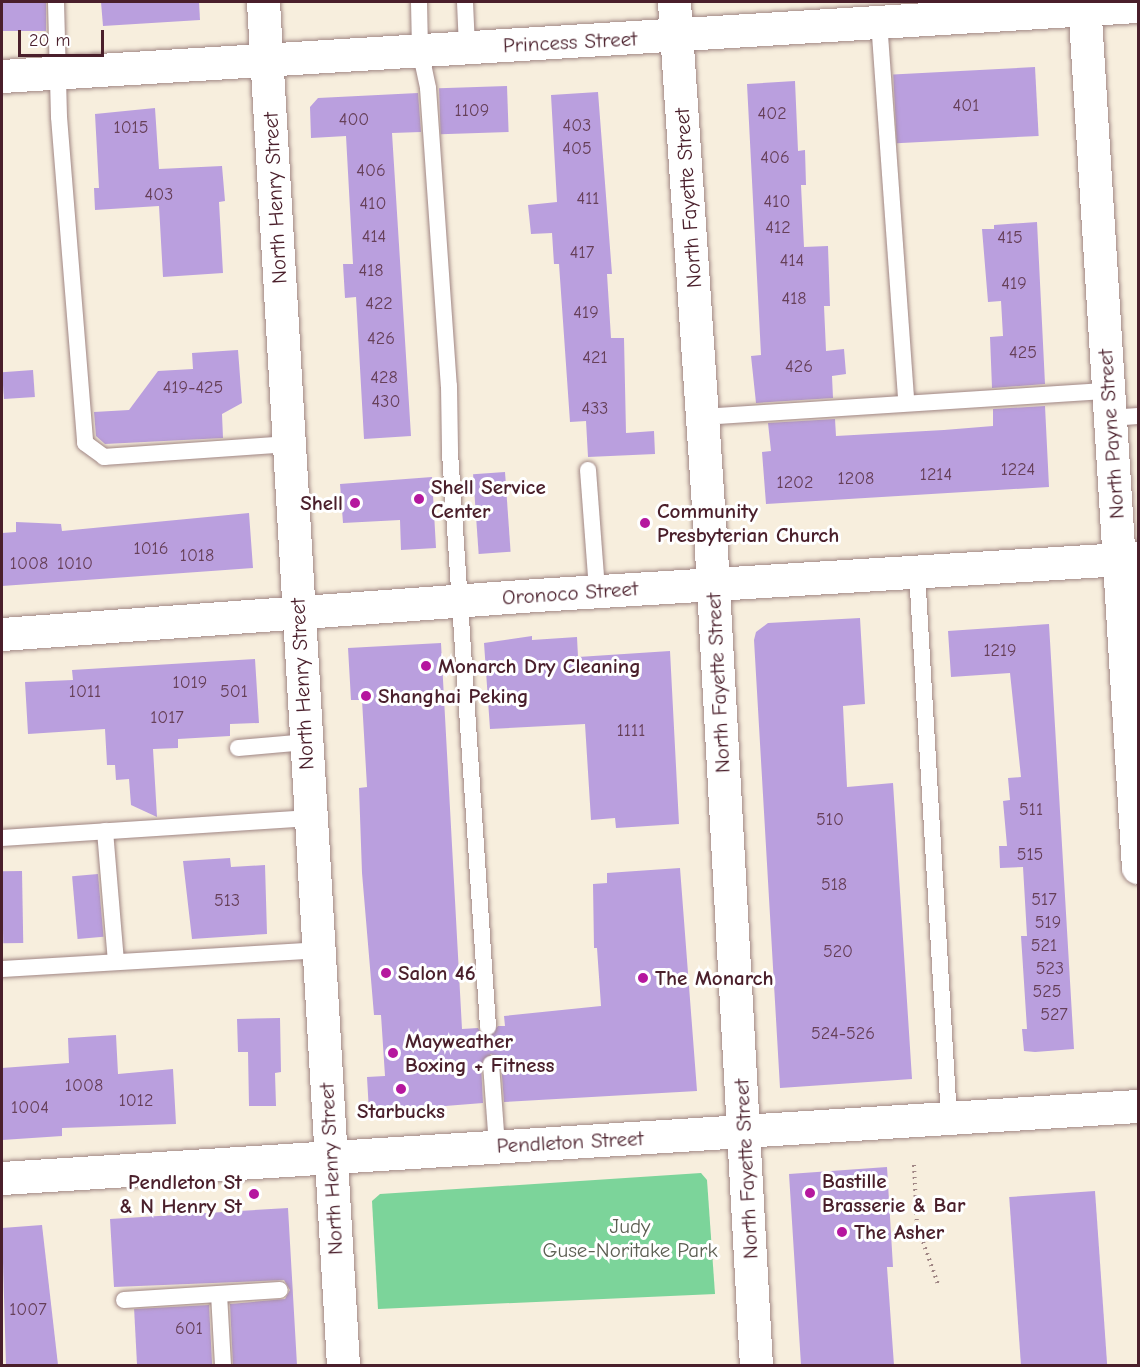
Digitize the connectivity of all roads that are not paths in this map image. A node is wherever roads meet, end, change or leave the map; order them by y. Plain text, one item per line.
1 (56, 2) edge
2 (263, 2) edge
3 (418, 2) edge
4 (465, 2) edge
5 (674, 2) edge
6 (1084, 5) edge
7 (1138, 6) edge
8 (879, 21) junction
9 (676, 36) junction
10 (467, 48) junction
11 (420, 50) junction
12 (266, 59) junction
13 (59, 72) junction
14 (2, 76) edge
15 (906, 402) junction
16 (1119, 408) edge
17 (702, 417) junction
18 (289, 444) junction
19 (588, 470) dead end
20 (1129, 559) edge
21 (917, 572) junction
22 (712, 584) junction
23 (597, 591) junction
24 (459, 601) junction
25 (298, 613) junction
26 (2, 634) edge
27 (306, 742) junction
28 (238, 748) dead end
29 (310, 818) junction
30 (105, 831) junction
31 (2, 838) edge
32 (1138, 867) edge
33 (318, 950) junction
34 (116, 962) junction
35 (2, 969) edge
36 (489, 1027) dead end
37 (491, 1064) dead end
38 (1138, 1106) edge
39 (949, 1118) junction
40 (744, 1132) junction
41 (497, 1145) junction
42 (330, 1157) junction
43 (2, 1178) edge
44 (280, 1290) dead end
45 (219, 1294) junction
46 (124, 1300) dead end
47 (223, 1365) edge
48 (343, 1365) edge
49 (756, 1365) edge

1 - 13 lane
2 - 12 main road, North Henry Street
3 - 11 lane
4 - 10 lane
5 - 9 main road, North Fayette Street
6 - 7 main road, Princess Street
6 - 8 main road, Princess Street
6 - 16 main road, North Payne Street
8 - 9 main road, Princess Street
8 - 15 lane
9 - 10 main road, Princess Street
9 - 17 main road, North Fayette Street
10 - 11 main road, Princess Street
11 - 12 main road, Princess Street
11 - 24 lane
12 - 13 main road, Princess Street
12 - 18 main road, North Henry Street
13 - 14 main road, Princess Street
13 - 18 lane
15 - 16 lane
15 - 17 lane
16 - 20 main road, North Payne Street
17 - 22 main road, North Fayette Street
18 - 25 main road, North Henry Street
19 - 23 lane
20 - 21 main road, Oronoco Street
20 - 32 main road, North Payne Street
21 - 22 main road, Oronoco Street
21 - 39 lane
22 - 23 main road, Oronoco Street
22 - 40 main road, North Fayette Street
23 - 24 main road, Oronoco Street
24 - 25 main road, Oronoco Street
24 - 36 lane
25 - 26 main road, Oronoco Street
25 - 27 main road, North Henry Street
27 - 28 lane
27 - 29 main road, North Henry Street
29 - 30 lane
29 - 33 main road, North Henry Street
30 - 31 lane
30 - 34 lane
33 - 34 lane
33 - 42 main road, North Henry Street
34 - 35 lane
37 - 41 lane
38 - 39 main road, Pendleton Street
39 - 40 main road, Pendleton Street
40 - 41 main road, Pendleton Street
40 - 49 main road, North Fayette Street
41 - 42 main road, Pendleton Street
42 - 43 main road, Pendleton Street
42 - 48 main road, North Henry Street
44 - 45 lane
45 - 46 lane
45 - 47 lane

